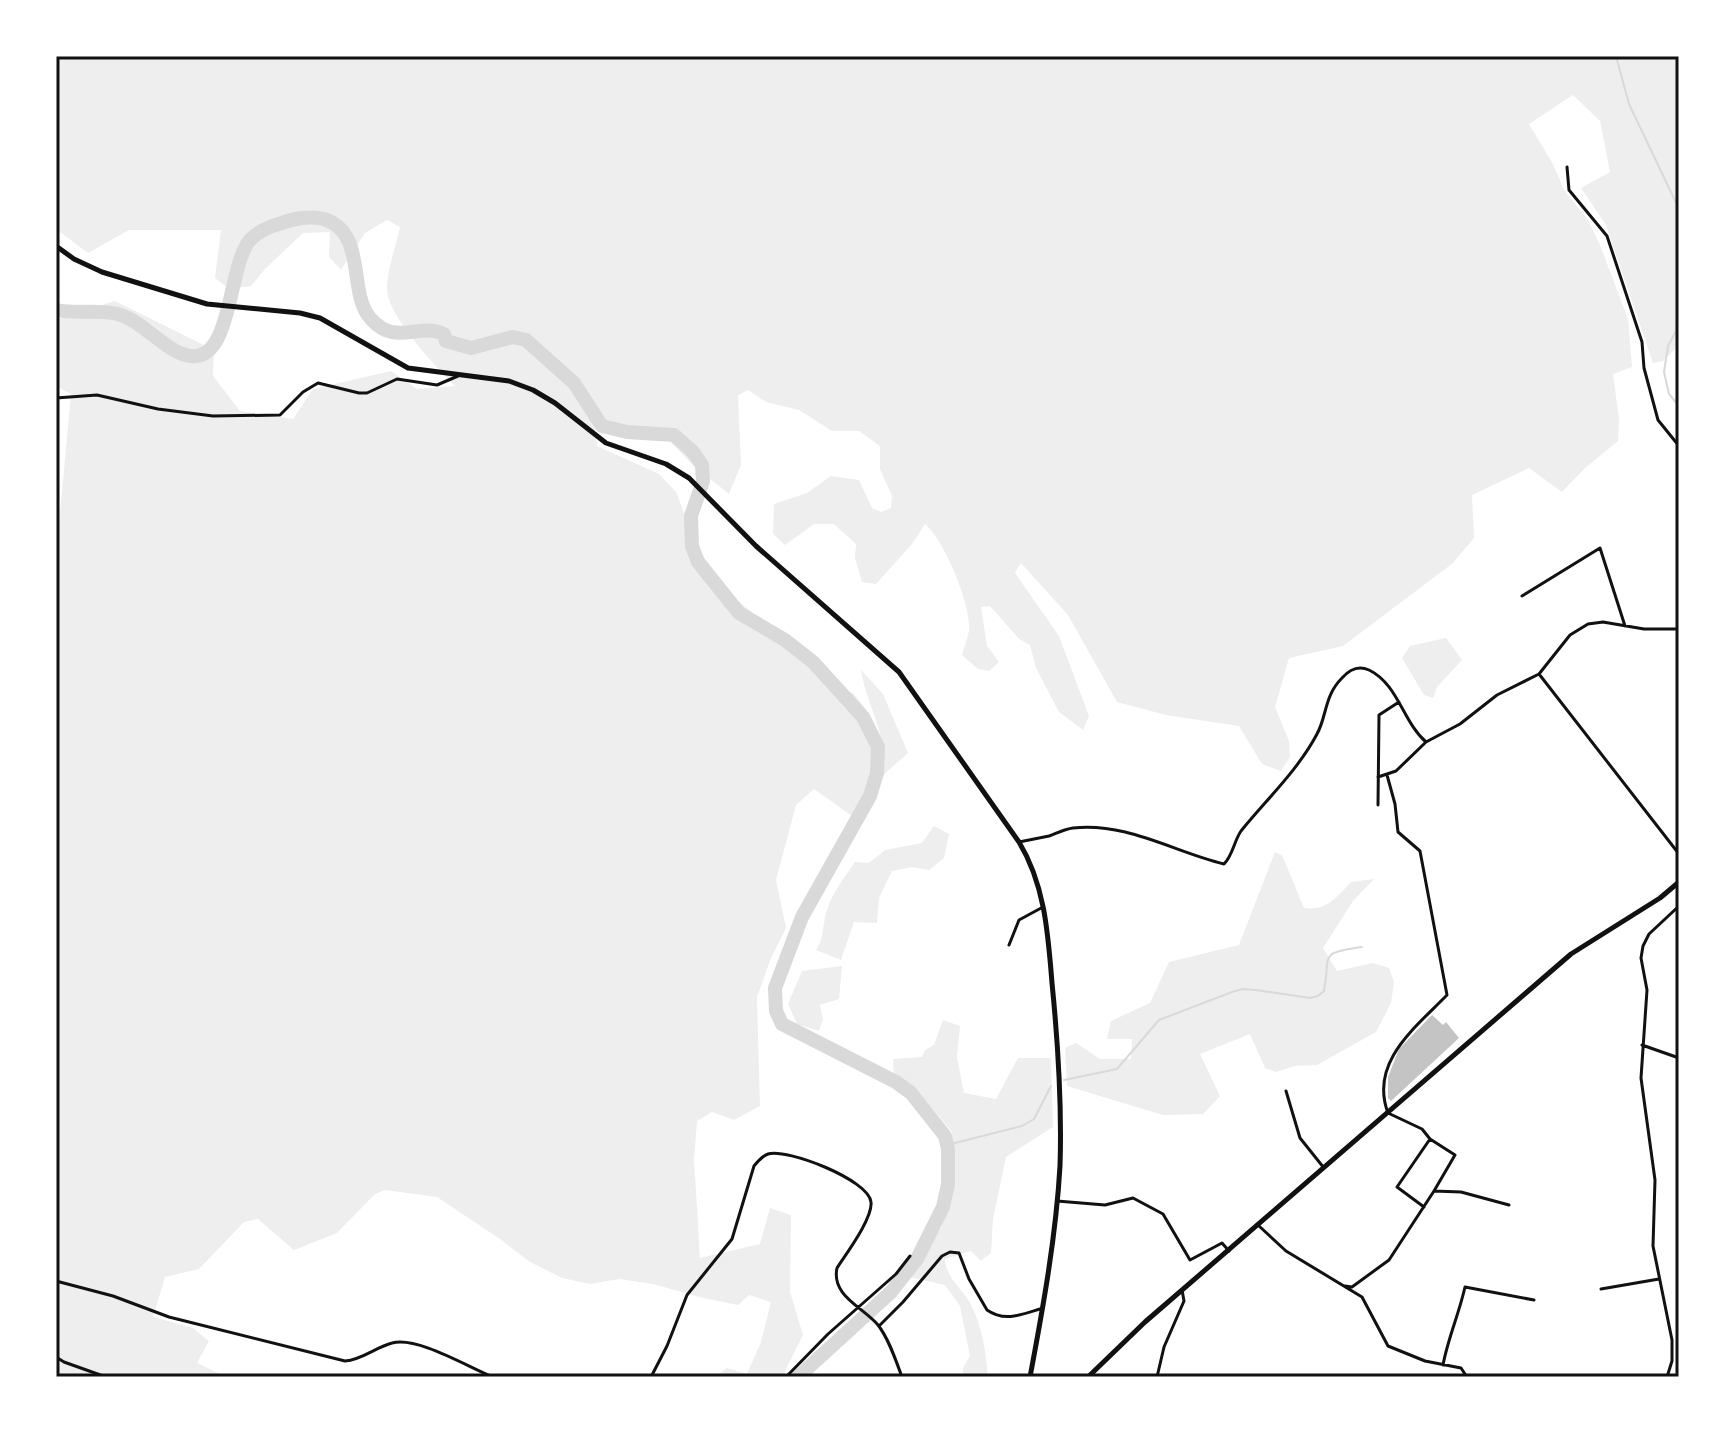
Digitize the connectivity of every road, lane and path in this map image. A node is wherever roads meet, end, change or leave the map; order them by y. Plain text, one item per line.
1 (1567, 167) dead end
2 (56, 246) edge
3 (458, 376) junction
4 (56, 398) edge
5 (1679, 446) edge
6 (1522, 596) dead end
7 (1625, 626) junction
8 (1679, 629) edge
9 (1539, 674) junction
10 (1399, 702) junction
11 (1426, 742) junction
12 (1387, 775) junction
13 (1378, 777) junction
14 (1378, 805) dead end
15 (1019, 842) junction
16 (1679, 854) edge
17 (1679, 882) edge
18 (1679, 906) edge
19 (1043, 907) junction
20 (1009, 945) dead end
21 (1642, 1045) junction
22 (1679, 1058) edge
23 (1286, 1091) dead end
24 (1388, 1113) junction
25 (1430, 1139) junction
26 (1324, 1168) junction
27 (1434, 1191) junction
28 (1057, 1201) junction
29 (1509, 1205) dead end
30 (1424, 1207) junction
31 (1258, 1225) junction
32 (1229, 1251) junction
33 (910, 1256) dead end
34 (1659, 1279) junction
35 (56, 1281) edge
36 (1341, 1285) junction
37 (1601, 1289) dead end
38 (1182, 1290) junction
39 (1534, 1300) dead end
40 (860, 1309) junction
41 (1043, 1309) junction
42 (879, 1326) junction
43 (56, 1357) edge
44 (1443, 1365) junction
45 (106, 1377) edge
46 (493, 1377) edge
47 (651, 1377) edge
48 (786, 1377) edge
49 (902, 1377) edge
50 (1030, 1377) edge
51 (1088, 1377) edge
52 (1157, 1377) edge
53 (1467, 1377) edge
54 (1667, 1377) edge

1 - 5 street
2 - 3 main road
3 - 4 street
3 - 15 main road
6 - 7 street
7 - 8 street
7 - 9 street
9 - 11 street
9 - 16 street
10 - 11 street
10 - 13 street
10 - 15 street
11 - 12 street
12 - 13 street
12 - 24 street
13 - 14 street
15 - 19 main road
17 - 24 main road
18 - 21 street
19 - 20 street
19 - 28 main road
21 - 22 street
21 - 34 street
23 - 26 street
24 - 25 street
24 - 26 main road
25 - 27 street
25 - 30 street
26 - 31 main road
27 - 29 street
27 - 30 street
28 - 32 street
28 - 41 main road
30 - 36 street
31 - 32 main road
31 - 36 street
32 - 38 main road
33 - 40 street
34 - 37 street
34 - 54 street
35 - 46 street
36 - 44 street
38 - 51 main road
38 - 52 street
39 - 44 street
40 - 42 street
40 - 47 street
40 - 48 street
41 - 42 street
41 - 50 main road
42 - 49 street
43 - 45 street
44 - 53 street

